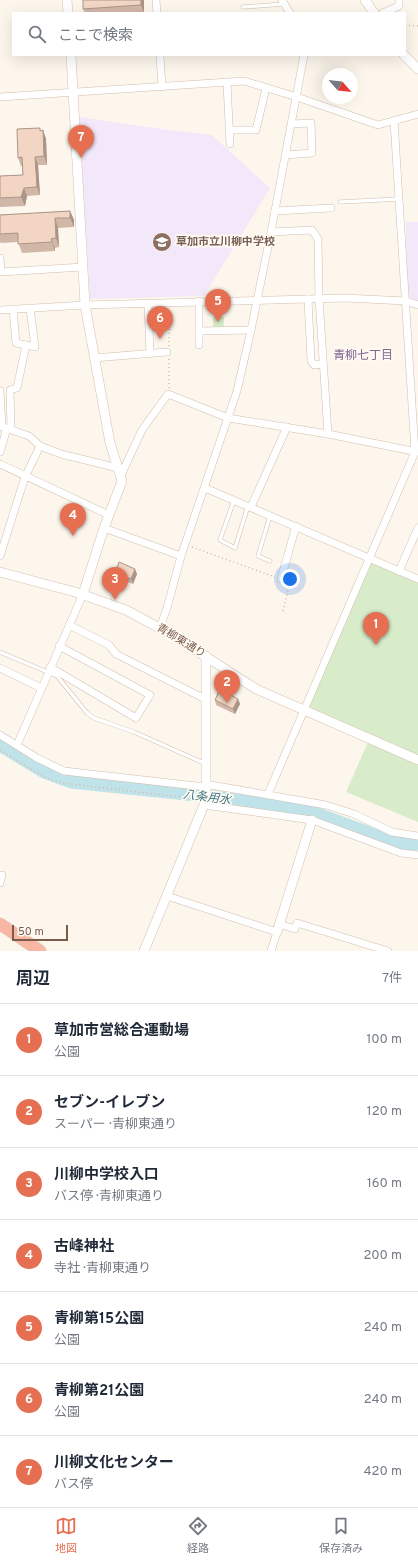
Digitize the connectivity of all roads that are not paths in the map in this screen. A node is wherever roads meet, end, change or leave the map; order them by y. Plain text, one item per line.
1 (67, 0) edge
2 (156, 0) edge
3 (365, 0) edge
4 (399, 0) edge
5 (283, 2) edge
6 (243, 7) dead end
7 (68, 12) edge
8 (157, 12) edge
9 (289, 12) edge
10 (370, 12) edge
11 (385, 12) edge
12 (71, 56) edge
13 (160, 56) edge
14 (304, 56) edge
15 (405, 56) edge
16 (418, 69) edge
17 (226, 83) junction
18 (162, 87) junction
19 (266, 88) junction
20 (73, 92) junction
21 (0, 97) edge
22 (297, 97) junction
23 (418, 114) edge
24 (394, 121) junction
25 (292, 124) junction
26 (229, 130) junction
27 (230, 144) dead end
28 (286, 155) junction
29 (400, 199) junction
30 (340, 202) dead end
31 (331, 208) dead end
32 (275, 211) junction
33 (271, 232) junction
34 (0, 258) edge
35 (83, 267) junction
36 (319, 298) junction
37 (308, 299) junction
38 (257, 300) junction
39 (199, 301) junction
40 (406, 301) junction
41 (148, 303) junction
42 (85, 304) junction
43 (418, 305) edge
44 (30, 308) junction
45 (13, 309) junction
46 (0, 310) edge
47 (251, 330) junction
48 (199, 331) junction
49 (26, 345) junction
50 (200, 345) dead end
51 (167, 352) dead end
52 (150, 354) junction
53 (94, 358) junction
54 (323, 364) junction
55 (414, 378) edge
56 (0, 391) edge
57 (228, 418) junction
58 (5, 427) edge
59 (287, 427) junction
60 (328, 434) junction
61 (40, 446) junction
62 (0, 452) edge
63 (416, 452) edge
64 (0, 464) edge
65 (120, 472) junction
66 (26, 476) junction
67 (205, 488) junction
68 (234, 500) junction
69 (249, 506) junction
70 (109, 515) junction
71 (270, 515) junction
72 (296, 526) junction
73 (104, 528) junction
74 (418, 528) edge
75 (0, 556) edge
76 (181, 556) junction
77 (369, 558) junction
78 (270, 561) dead end
79 (399, 571) junction
80 (0, 572) edge
81 (281, 579) road end
82 (418, 579) edge
83 (83, 594) junction
84 (69, 625) junction
85 (160, 628) junction
86 (59, 646) junction
87 (0, 652) edge
88 (206, 656) junction
89 (0, 668) edge
90 (49, 670) junction
91 (41, 688) junction
92 (205, 699) junction
93 (303, 710) junction
94 (0, 736) edge
95 (17, 745) junction
96 (418, 760) edge
97 (206, 764) junction
98 (205, 786) junction
99 (268, 794) junction
100 (206, 802) junction
101 (312, 820) junction
102 (418, 836) edge
103 (418, 855) edge
104 (2, 875) dead end
105 (0, 883) edge
106 (167, 896) junction
107 (0, 924) edge
108 (278, 928) junction
109 (36, 949) edge
110 (144, 951) edge
111 (271, 951) edge
112 (388, 951) edge

1 - 7 street
2 - 8 street
3 - 10 street
4 - 11 street
5 - 6 lane
5 - 9 street
12 - 20 street
13 - 18 street
14 - 22 street
15 - 16 street
17 - 18 street
17 - 19 street
17 - 26 street
18 - 20 street
19 - 22 street
19 - 26 street
20 - 21 street
20 - 35 street
22 - 24 street
22 - 25 street
23 - 24 street
24 - 29 street
25 - 28 street
25 - 28 street
26 - 27 street
28 - 32 street
29 - 30 lane
29 - 40 street
31 - 32 street
32 - 33 street
33 - 36 street
33 - 38 street
34 - 35 street
35 - 42 street
36 - 37 street
36 - 40 street
36 - 54 street
37 - 38 street
37 - 54 street
38 - 39 street
38 - 47 street
39 - 41 street
39 - 48 street
40 - 43 street
40 - 55 street
41 - 42 street
41 - 52 street
42 - 44 street
42 - 53 street
44 - 45 street
44 - 49 street
45 - 46 street
45 - 49 street
47 - 48 street
47 - 57 street
48 - 50 street
49 - 58 street
51 - 52 street
52 - 53 street
53 - 65 street
54 - 60 street
55 - 63 street
56 - 58 street
57 - 59 street
57 - 65 street
57 - 67 street
58 - 61 street
58 - 62 street
59 - 60 street
59 - 69 street
60 - 63 street
61 - 65 street
61 - 66 street
63 - 77 street
64 - 66 street
65 - 70 street
66 - 70 street
66 - 75 street
67 - 68 street
67 - 76 street
68 - 69 street
68 - 69 lane
69 - 71 street
70 - 73 street
71 - 72 street
71 - 78 lane
72 - 77 street
72 - 81 street
73 - 76 street
73 - 83 street
74 - 79 street
76 - 85 street
77 - 79 street
77 - 93 street
79 - 82 street
80 - 83 street, 青柳東通り
83 - 84 street
83 - 85 street, 青柳東通り
84 - 86 street
84 - 92 street
85 - 88 street, 青柳東通り
86 - 90 street
86 - 90 street
87 - 90 lane
88 - 92 street
88 - 93 street, 青柳東通り
89 - 91 street
90 - 91 street
90 - 97 lane
91 - 95 street
92 - 97 street
93 - 96 street, 青柳東通り
93 - 99 street
94 - 95 street
95 - 98 street
97 - 98 street
98 - 99 street
98 - 100 street
99 - 102 street
100 - 101 street
100 - 106 street
101 - 103 street
101 - 108 street
104 - 105 street
106 - 108 street
106 - 110 street
107 - 109 highway
108 - 111 street
108 - 112 street

